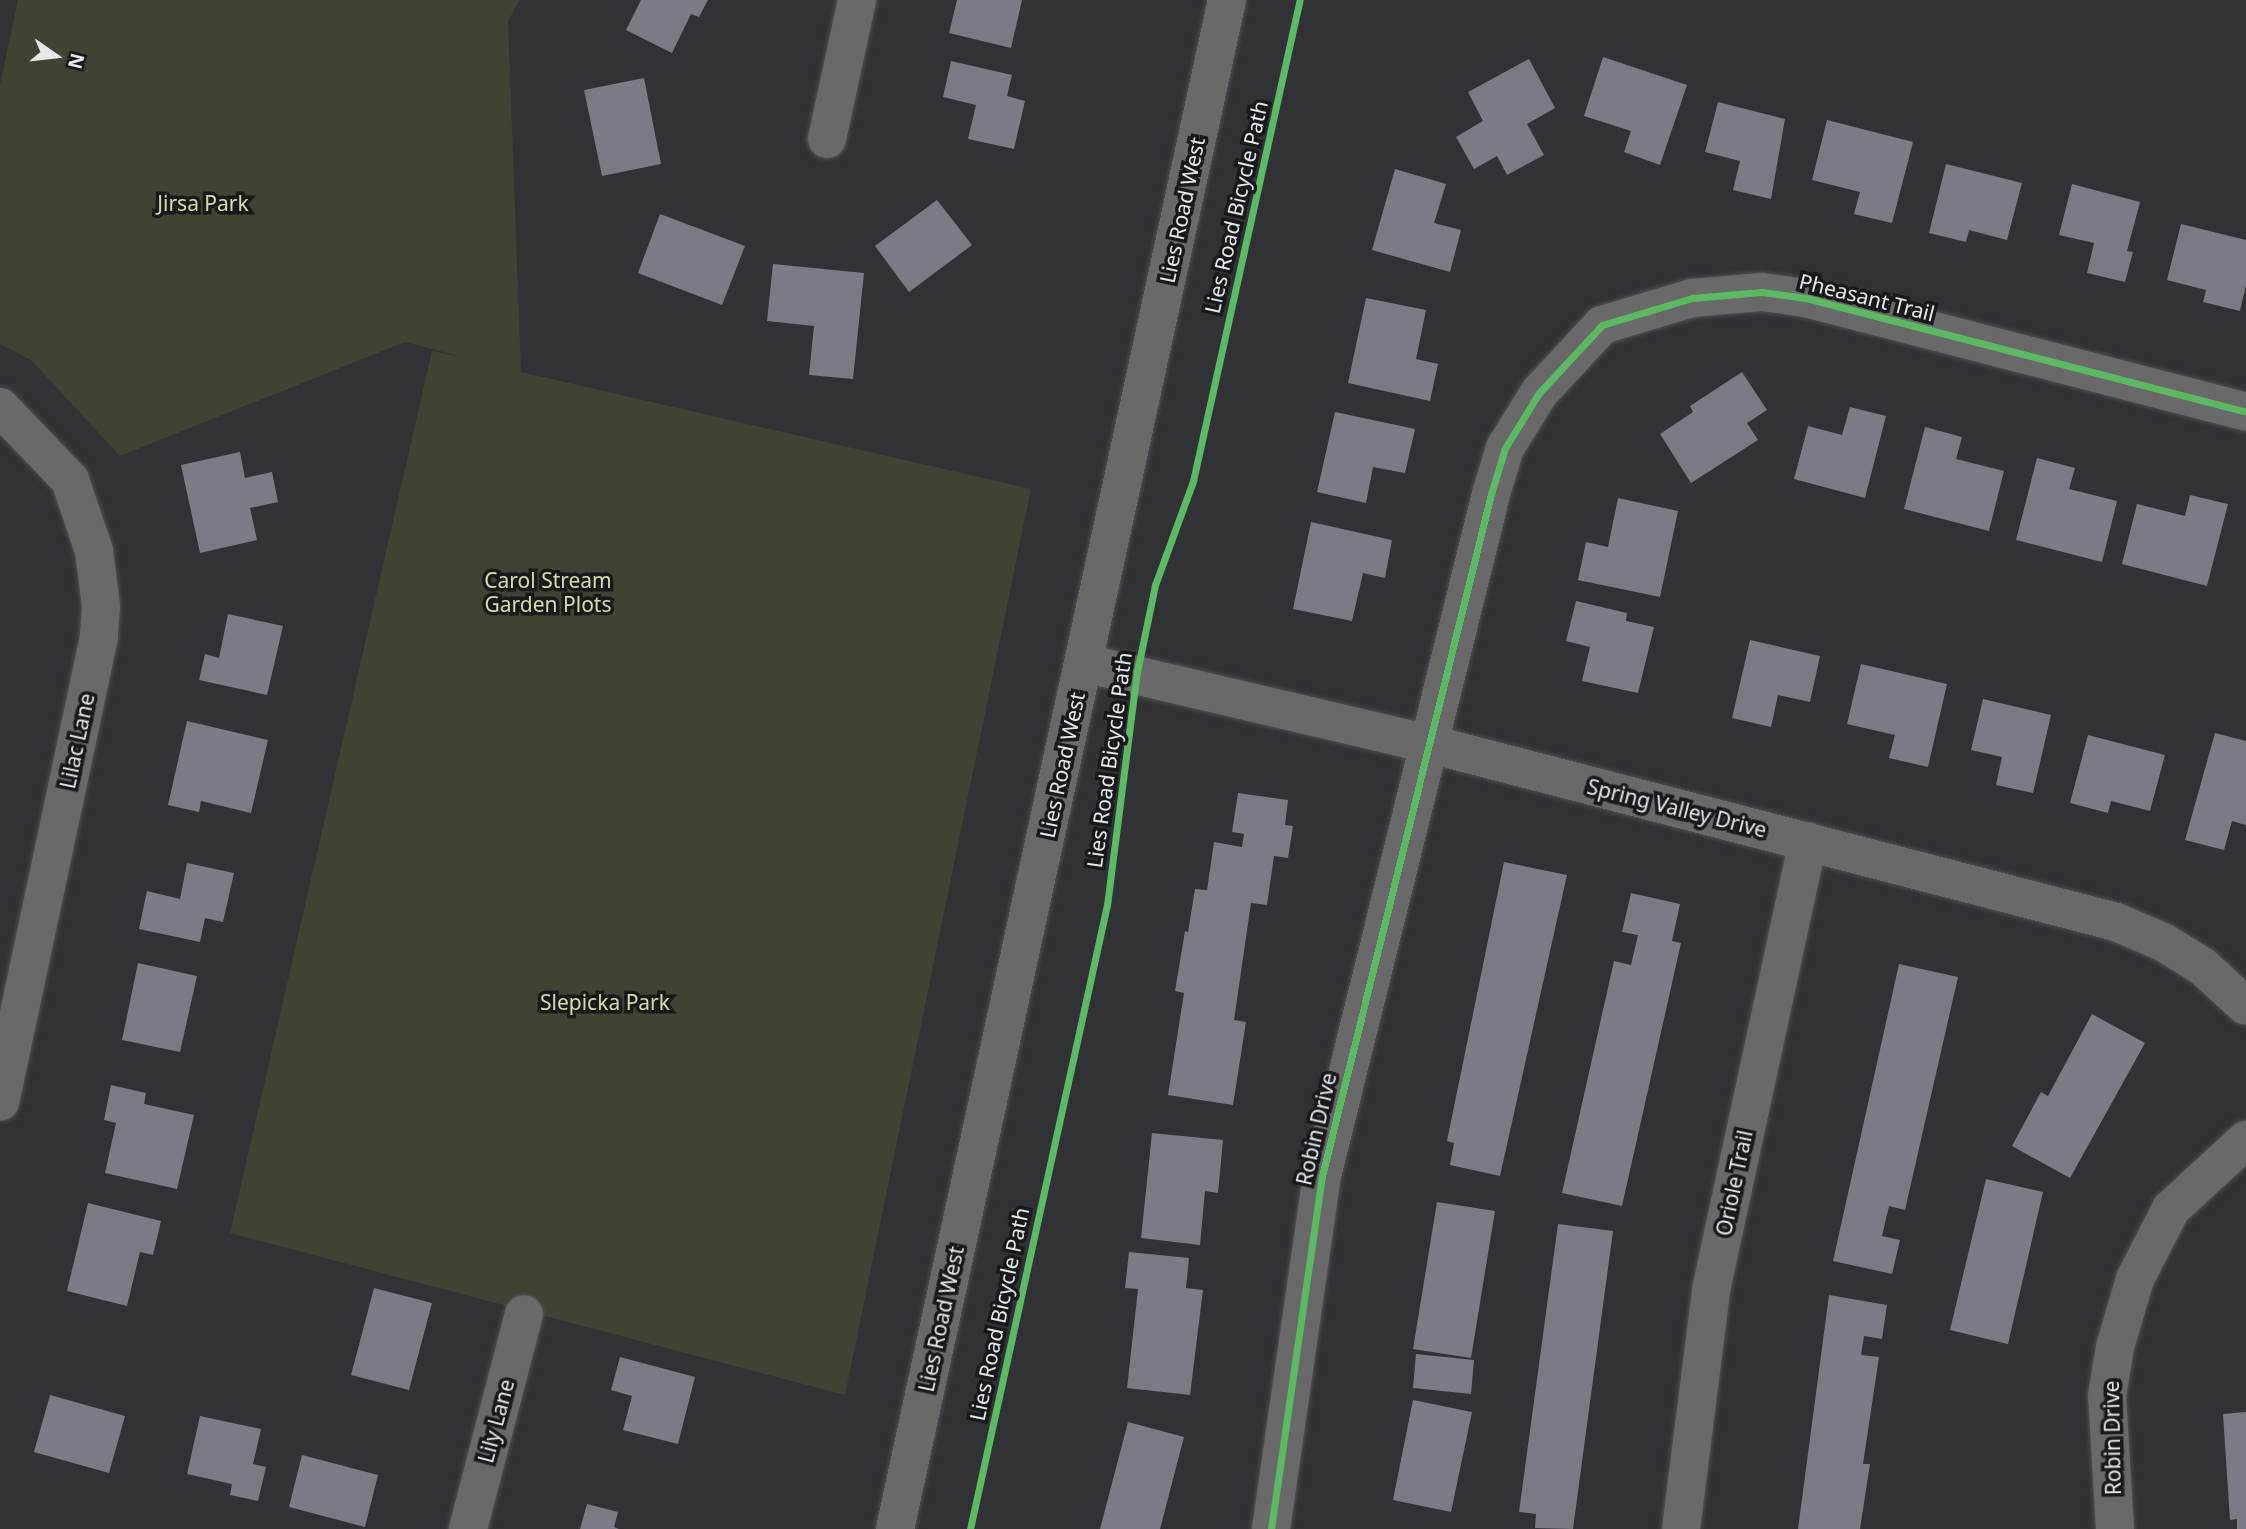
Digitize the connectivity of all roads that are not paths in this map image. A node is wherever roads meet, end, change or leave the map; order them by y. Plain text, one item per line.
1 (857, 0) edge
2 (1227, 0) edge
3 (827, 139) dead end
4 (0, 407) edge
5 (2246, 412) edge
6 (1084, 663) junction
7 (1426, 743) junction
8 (1808, 841) junction
9 (15, 956) edge
10 (2246, 1006) edge
11 (0, 1102) edge
12 (2246, 1140) edge
13 (524, 1314) dead end
14 (468, 1529) edge
15 (895, 1529) edge
16 (1271, 1529) edge
17 (1681, 1529) edge
18 (2115, 1529) edge

1 - 3 street
2 - 6 street, Lies Road West
4 - 9 street, Lilac Lane
5 - 7 street, Pheasant Trail
6 - 7 street, Spring Valley Drive
6 - 15 street, Lies Road West
7 - 8 street, Spring Valley Drive
7 - 16 street, Robin Drive
8 - 10 street, Spring Valley Drive
8 - 17 street, Oriole Trail
9 - 11 street, Lilac Lane
12 - 18 street, Robin Drive
13 - 14 street, Lily Lane

